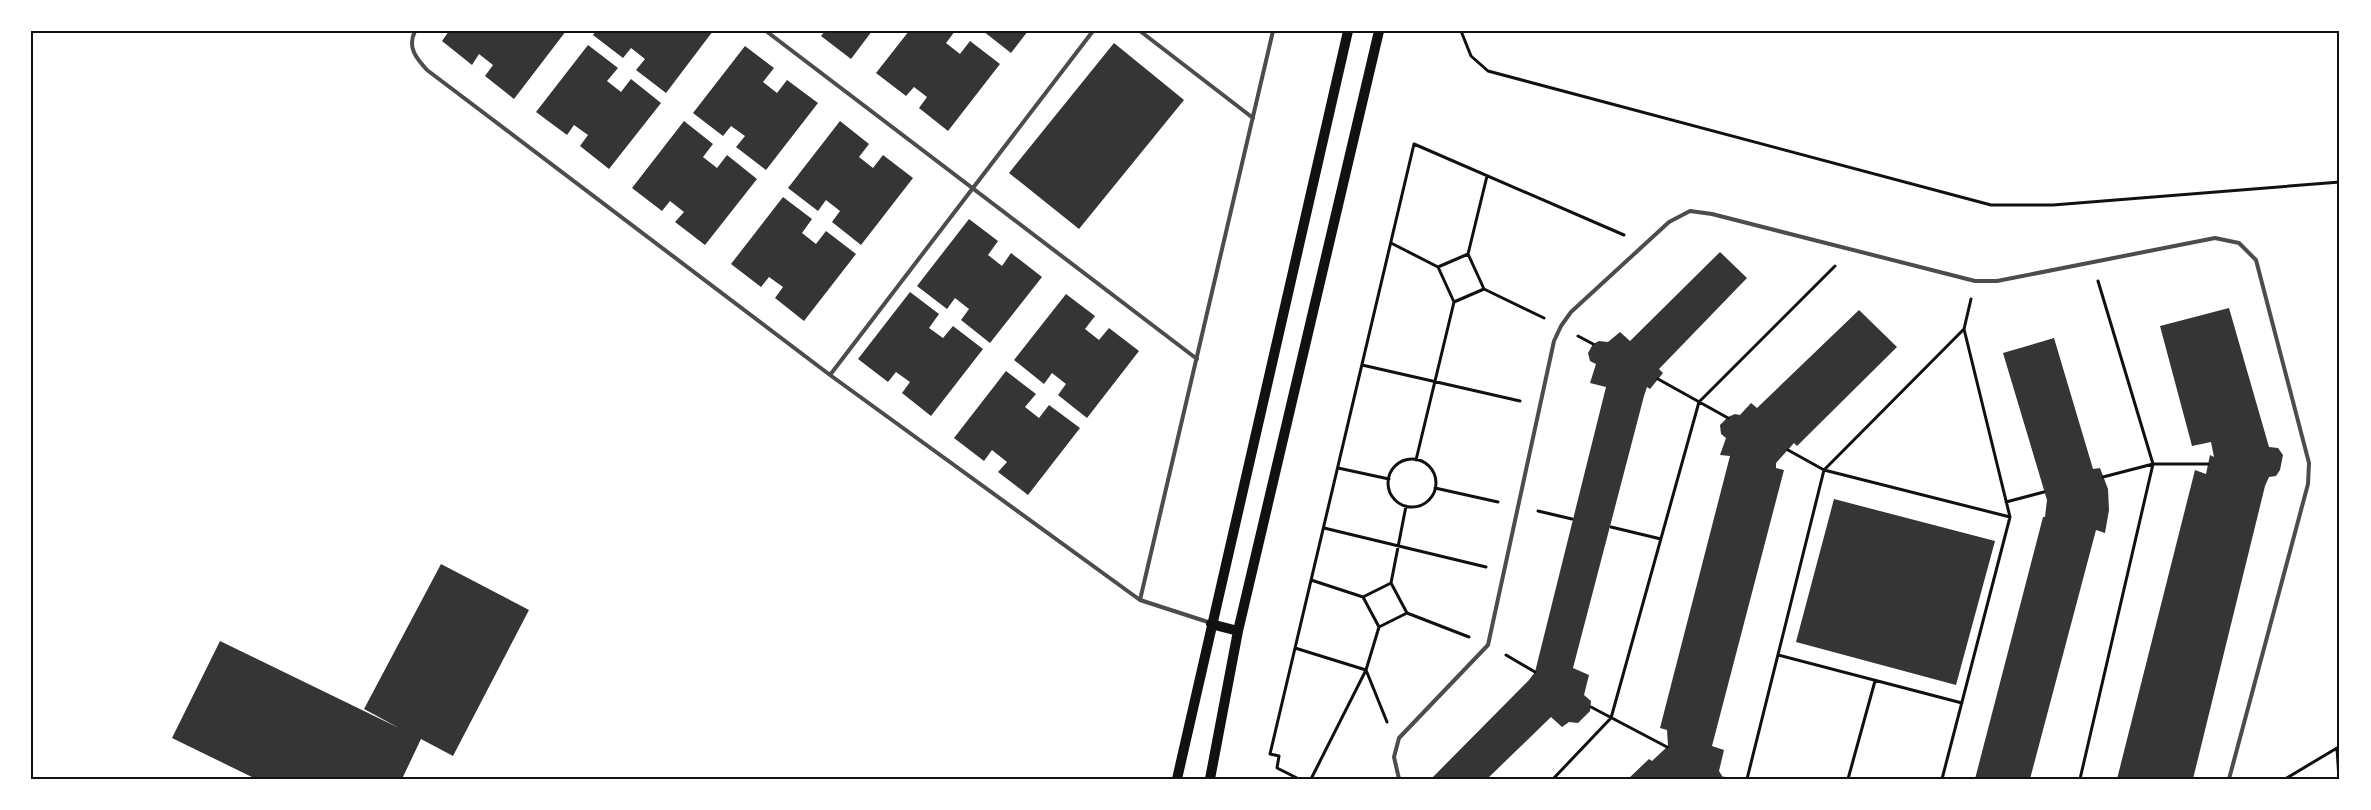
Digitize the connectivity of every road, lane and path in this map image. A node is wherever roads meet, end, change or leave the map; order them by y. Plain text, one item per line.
1 (415, 31) edge
2 (766, 31) edge
3 (1092, 31) edge
4 (1140, 31) edge
5 (1273, 31) edge
6 (1348, 31) edge
7 (1379, 31) edge
8 (1461, 31) edge
9 (1253, 118) junction
10 (1487, 176) junction
11 (2340, 182) edge
12 (971, 188) junction
13 (1391, 243) junction
14 (1645, 245) junction
15 (1851, 250) junction
16 (1468, 254) junction
17 (2093, 262) junction
18 (1438, 267) junction
19 (1975, 281) junction
20 (1484, 289) junction
21 (1454, 302) junction
22 (1561, 326) junction
23 (1964, 329) junction
24 (1197, 359) junction
25 (1362, 365) junction
26 (830, 375) junction
27 (1658, 379) dead end
28 (1435, 381) junction
29 (1699, 402) junction
30 (1540, 405) junction
31 (1728, 418) dead end
32 (1788, 450) dead end
33 (1416, 460) junction
34 (2153, 464) junction
35 (2208, 464) dead end
36 (1338, 468) junction
37 (1824, 470) junction
38 (2103, 477) dead end
39 (1389, 479) junction
40 (1435, 488) junction
41 (2044, 492) dead end
42 (2006, 502) junction
43 (1406, 506) junction
44 (1518, 507) junction
45 (2010, 517) junction
46 (1572, 519) dead end
47 (1611, 527) dead end
48 (1324, 528) junction
49 (1661, 538) junction
50 (1398, 546) junction
51 (1503, 572) junction
52 (1311, 580) junction
53 (1392, 583) junction
54 (1363, 597) junction
55 (1140, 600) junction
56 (1407, 613) junction
57 (1211, 624) junction
58 (1379, 627) junction
59 (1238, 631) junction
60 (1488, 644) junction
61 (1296, 648) junction
62 (1778, 655) junction
63 (1366, 670) junction
64 (1535, 672) dead end
65 (1875, 680) junction
66 (1962, 703) junction
67 (1591, 707) dead end
68 (1611, 718) junction
69 (1400, 738) junction
70 (1667, 748) dead end
71 (1177, 779) edge
72 (1210, 779) edge
73 (1299, 779) edge
74 (1311, 779) edge
75 (1399, 779) edge
76 (1552, 779) edge
77 (1747, 779) edge
78 (1848, 779) edge
79 (1942, 779) edge
80 (2080, 779) edge
81 (2229, 779) edge
82 (2285, 779) edge
83 (2338, 779) edge

1 - 26 lane
2 - 12 lane
3 - 12 lane
4 - 9 lane
5 - 9 lane
6 - 57 main road
7 - 59 main road
8 - 11 path
9 - 24 lane
10 - 13 path
10 - 14 path
10 - 16 path
12 - 24 lane
12 - 26 lane
13 - 18 path
13 - 25 path
14 - 15 lane
14 - 22 lane
15 - 19 lane
15 - 29 path
16 - 18 path
16 - 20 path
17 - 19 lane
17 - 34 path
17 - 81 lane
18 - 21 path
19 - 23 path
20 - 21 path
20 - 22 path
21 - 28 path
22 - 30 lane
23 - 37 path
23 - 42 path
24 - 55 lane
25 - 28 path
25 - 36 path
26 - 55 lane
27 - 29 path
28 - 30 path
28 - 33 path
29 - 31 path
29 - 49 path
30 - 44 lane
32 - 37 path
33 - 39 path
33 - 40 path
34 - 35 path
34 - 38 path
34 - 80 path
36 - 39 path
36 - 48 path
37 - 45 path
37 - 62 path
39 - 43 path
40 - 43 path
40 - 44 path
41 - 42 path
42 - 45 path
43 - 50 path
44 - 46 path
44 - 51 lane
45 - 66 path
47 - 49 path
48 - 50 path
48 - 52 path
49 - 68 path
50 - 51 path
50 - 53 path
51 - 60 lane
52 - 54 path
52 - 61 path
53 - 54 path
53 - 56 path
54 - 58 path
55 - 57 lane
56 - 58 path
56 - 60 path
57 - 59 main road
57 - 71 main road
58 - 63 path
59 - 72 main road
60 - 64 path
60 - 69 lane
61 - 63 path
61 - 73 path
62 - 65 path
62 - 77 path
63 - 69 path
63 - 74 path
65 - 66 path
65 - 78 path
66 - 79 path
67 - 68 path
68 - 70 path
68 - 76 path
69 - 75 lane
82 - 83 path

